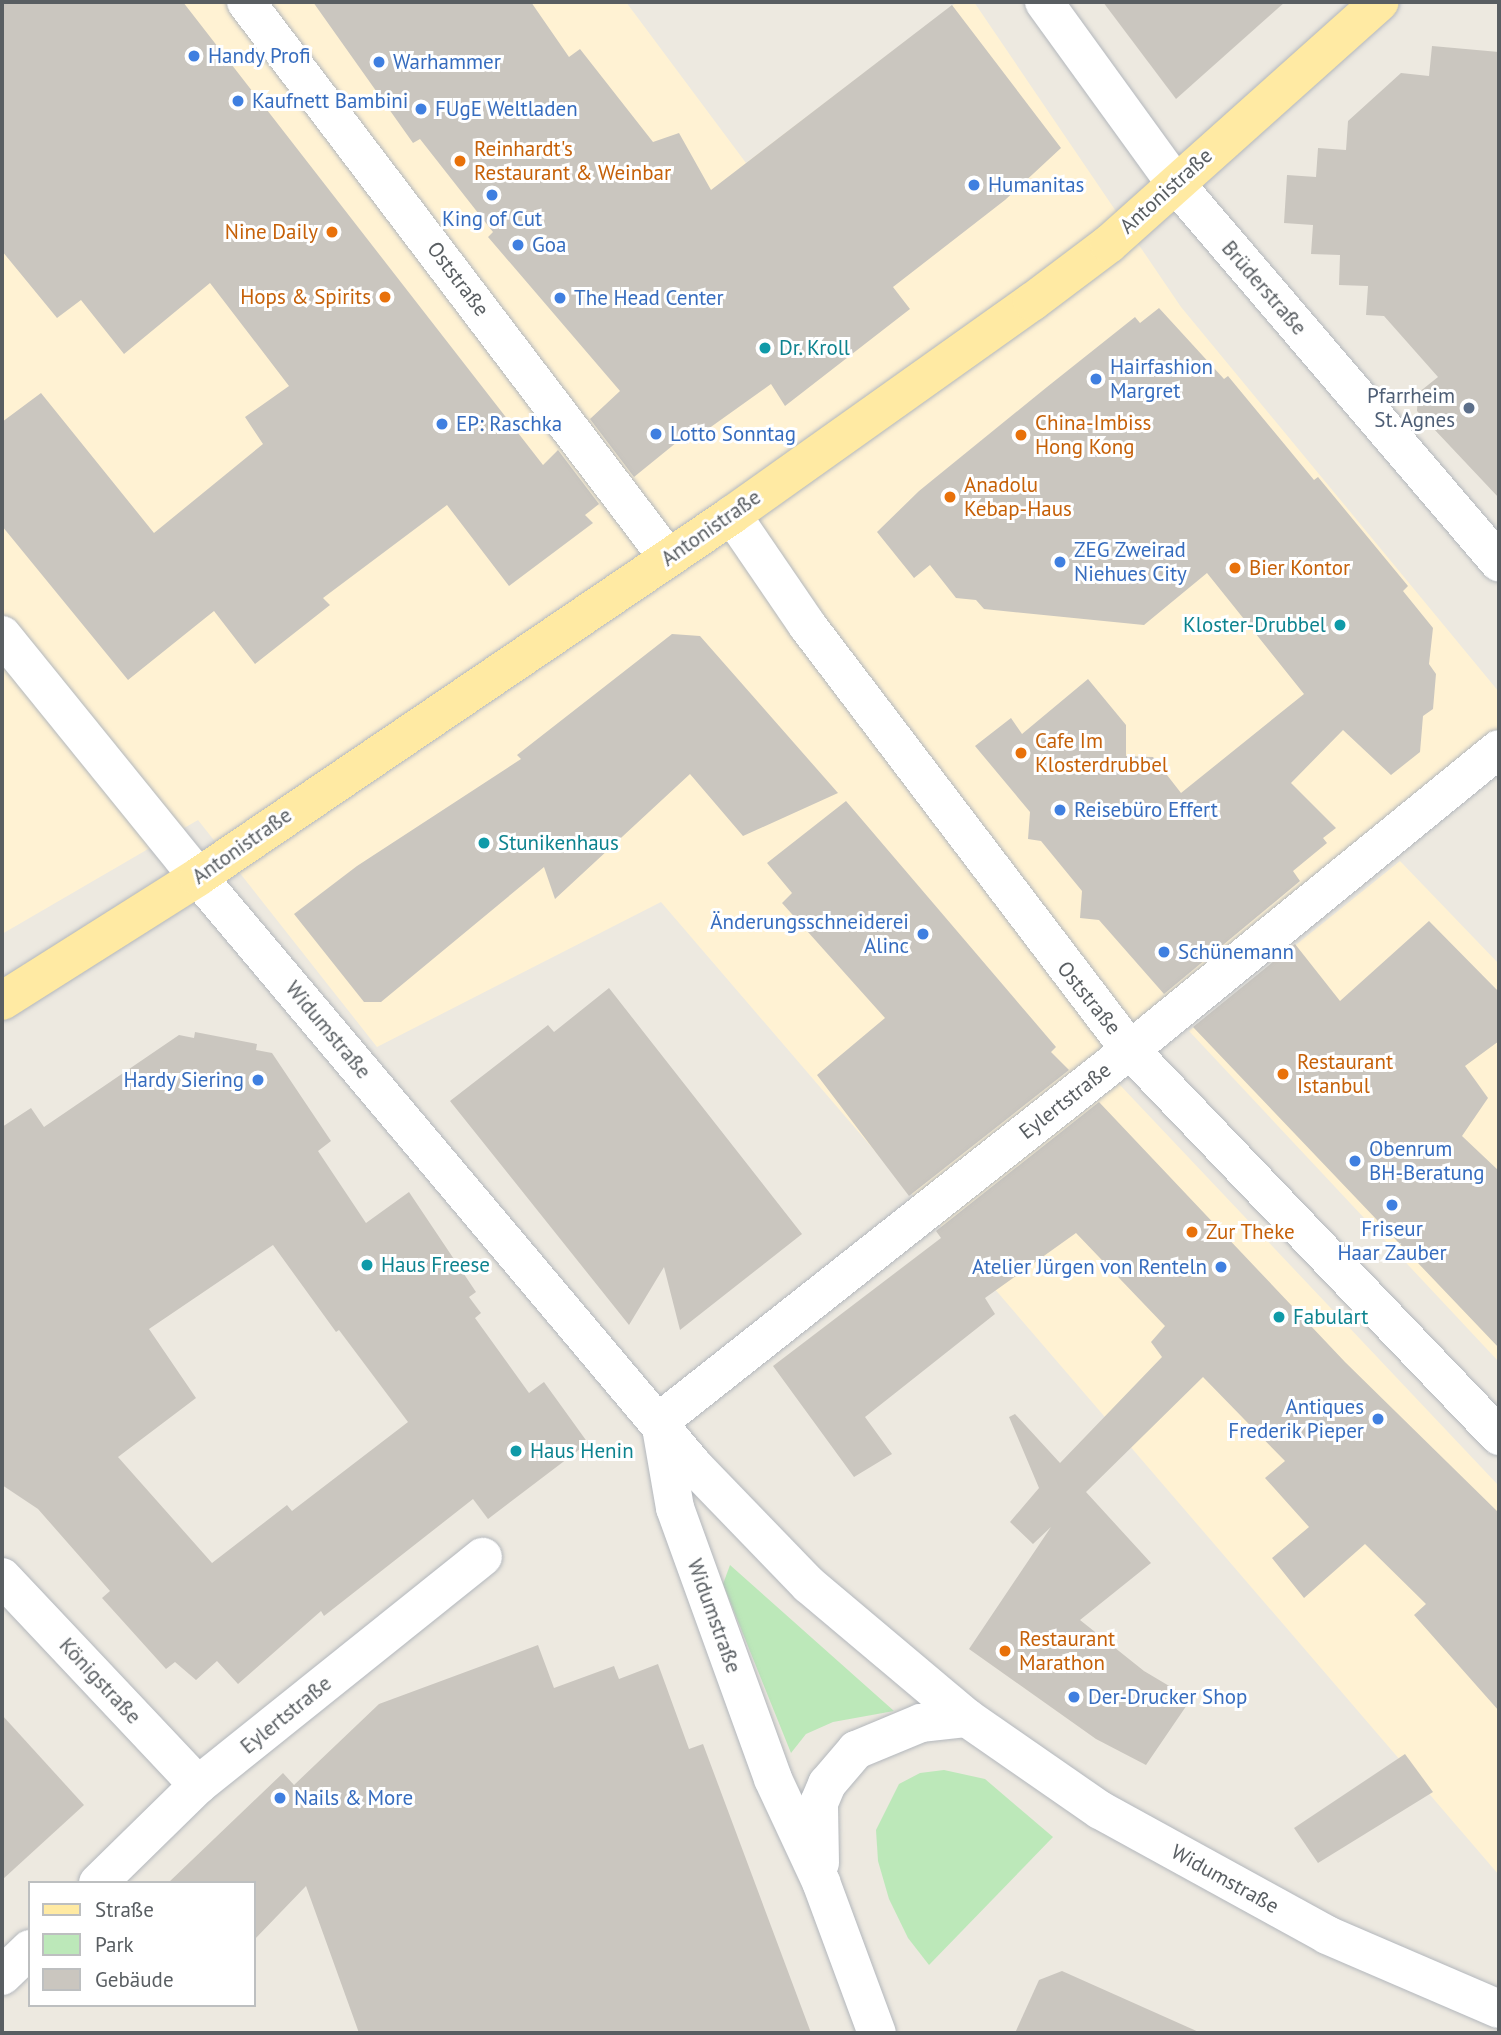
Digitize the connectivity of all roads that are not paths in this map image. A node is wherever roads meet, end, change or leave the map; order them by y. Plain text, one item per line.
1 (246, 2) edge
2 (1044, 2) edge
3 (1380, 2) edge
4 (1175, 183) junction
5 (732, 515) junction
6 (668, 558) junction
7 (1499, 563) edge
8 (2, 635) edge
9 (1499, 749) edge
10 (198, 877) junction
11 (2, 1001) edge
12 (1130, 1050) junction
13 (660, 1421) junction
14 (1499, 1436) edge
15 (483, 1557) dead end
16 (2, 1577) edge
17 (967, 1718) junction
18 (198, 1785) junction
19 (100, 1881) edge
20 (821, 1882) junction
21 (28, 1951) edge
22 (2, 1976) edge
23 (1499, 2009) edge
24 (877, 2033) edge

1 - 6 street, Oststraße
2 - 4 street, Brüderstraße
3 - 4 main road, Antonistraße
4 - 5 main road, Antonistraße
4 - 7 street, Brüderstraße
5 - 6 main road, Antonistraße
5 - 12 street, Oststraße
6 - 10 main road, Antonistraße
8 - 10 street, Widumstraße
9 - 12 street, Eylertstraße
10 - 11 main road, Antonistraße
10 - 13 street, Widumstraße
12 - 13 street, Eylertstraße
12 - 14 street, Oststraße
13 - 17 street, Widumstraße
13 - 20 street, Widumstraße
15 - 18 street, Eylertstraße
16 - 18 street, Königstraße
17 - 20 street, Widumstraße
17 - 23 street, Widumstraße
18 - 19 street, Eylertstraße
20 - 24 street, Widumstraße
21 - 22 street

